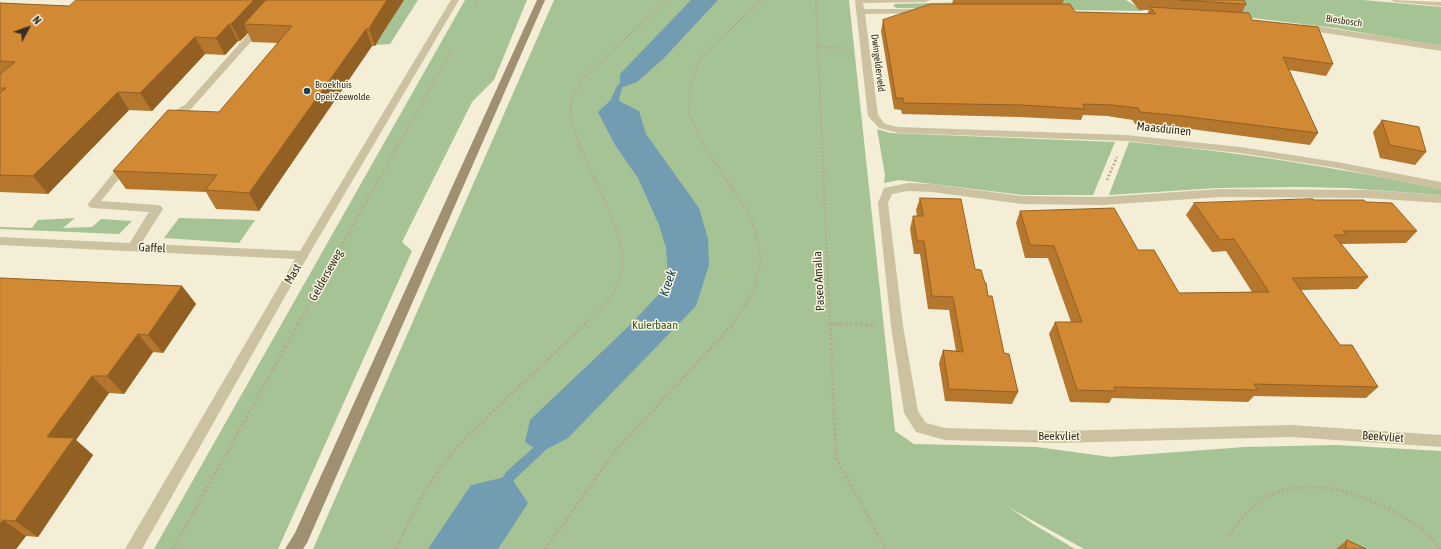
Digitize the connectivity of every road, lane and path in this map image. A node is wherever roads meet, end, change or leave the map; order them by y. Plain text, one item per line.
1 (456, 0) edge
2 (479, 0) edge
3 (541, 0) edge
4 (667, 0) edge
5 (761, 0) edge
6 (816, 0) edge
7 (859, 0) edge
8 (926, 0) edge
9 (1395, 0) edge
10 (1441, 4) edge
11 (860, 12) junction
12 (935, 12) edge
13 (472, 14) dead end
14 (267, 18) edge
15 (1292, 26) edge
16 (453, 48) dead end
17 (1441, 48) edge
18 (161, 122) edge
19 (882, 126) joint
20 (1126, 138) junction
21 (132, 157) edge
22 (1441, 186) edge
23 (1441, 198) edge
24 (1102, 201) junction
25 (0, 241) edge
26 (133, 247) junction
27 (303, 255) junction
28 (830, 324) junction
29 (897, 326) junction
30 (1441, 440) edge
31 (1229, 535) dead end
32 (298, 545) edge
33 (132, 549) edge
34 (173, 549) edge
35 (396, 549) edge
36 (545, 549) edge
37 (886, 549) edge
38 (1440, 549) edge

1 - 27 street, Mast
2 - 13 path
3 - 32 street
4 - 35 path
5 - 36 path
6 - 28 path, Paseo Amalia
7 - 8 street
7 - 11 street, Dwingelderveld
9 - 10 street
11 - 12 street
11 - 19 street, Dwingelderveld
14 - 18 street
15 - 17 street, Biesbosch
16 - 34 path, Gelderseweg
19 - 20 street, Maasduinen
20 - 22 street, Maasduinen
20 - 24 path
21 - 26 street
23 - 24 street
24 - 29 street, Beekvliet
25 - 26 street, Gaffel
26 - 27 street, Gaffel
27 - 33 street, Mast
28 - 29 path
28 - 37 path, Paseo Amalia
29 - 30 street, Beekvliet
31 - 38 path

